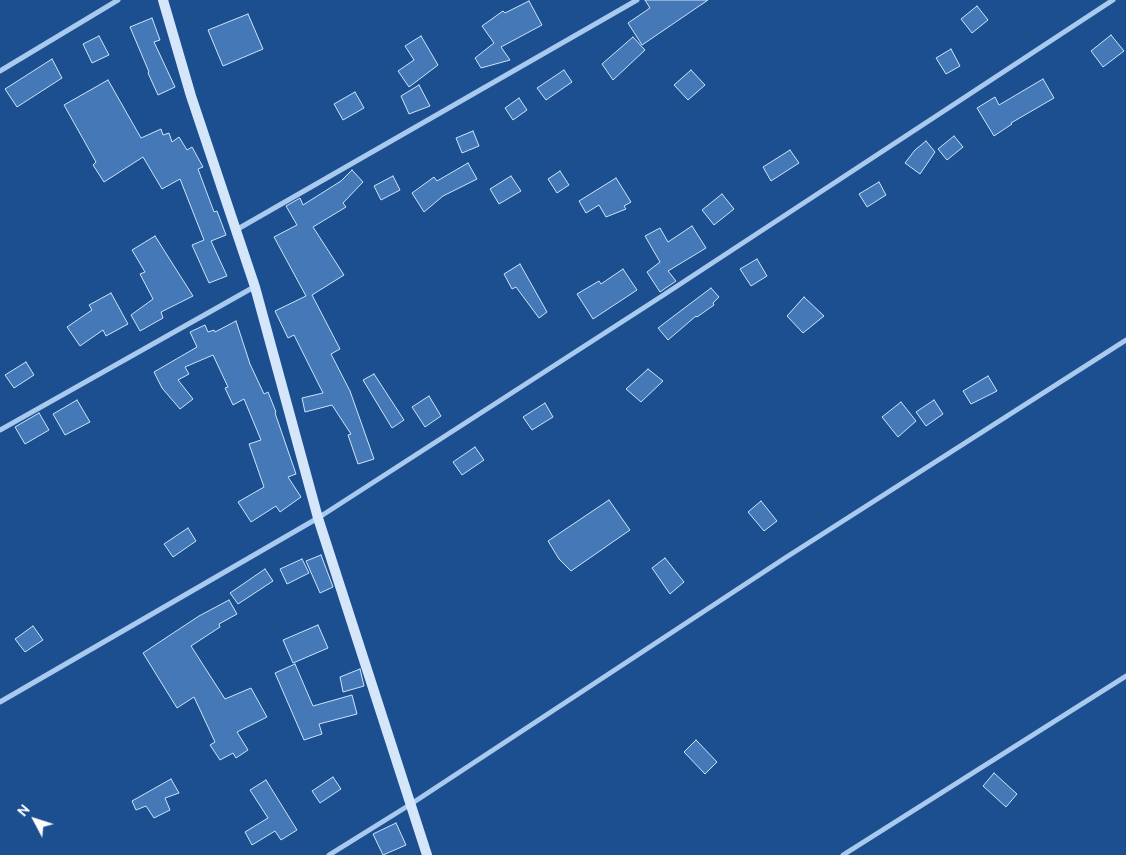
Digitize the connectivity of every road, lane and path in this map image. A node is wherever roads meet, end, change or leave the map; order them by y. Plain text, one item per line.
1 (118, 0) edge
2 (163, 0) edge
3 (637, 0) edge
4 (1113, 0) edge
5 (0, 71) edge
6 (236, 231) junction
7 (255, 287) junction
8 (1126, 340) edge
9 (0, 430) edge
10 (318, 518) junction
11 (1126, 676) edge
12 (0, 702) edge
13 (411, 804) junction
14 (329, 855) edge
15 (426, 855) edge
16 (843, 855) edge

1 - 5 street
2 - 6 street
3 - 6 street
4 - 10 street
6 - 7 street
7 - 9 street
7 - 10 street
8 - 13 street
10 - 12 street
10 - 13 street
11 - 16 street
13 - 14 street
13 - 15 street

